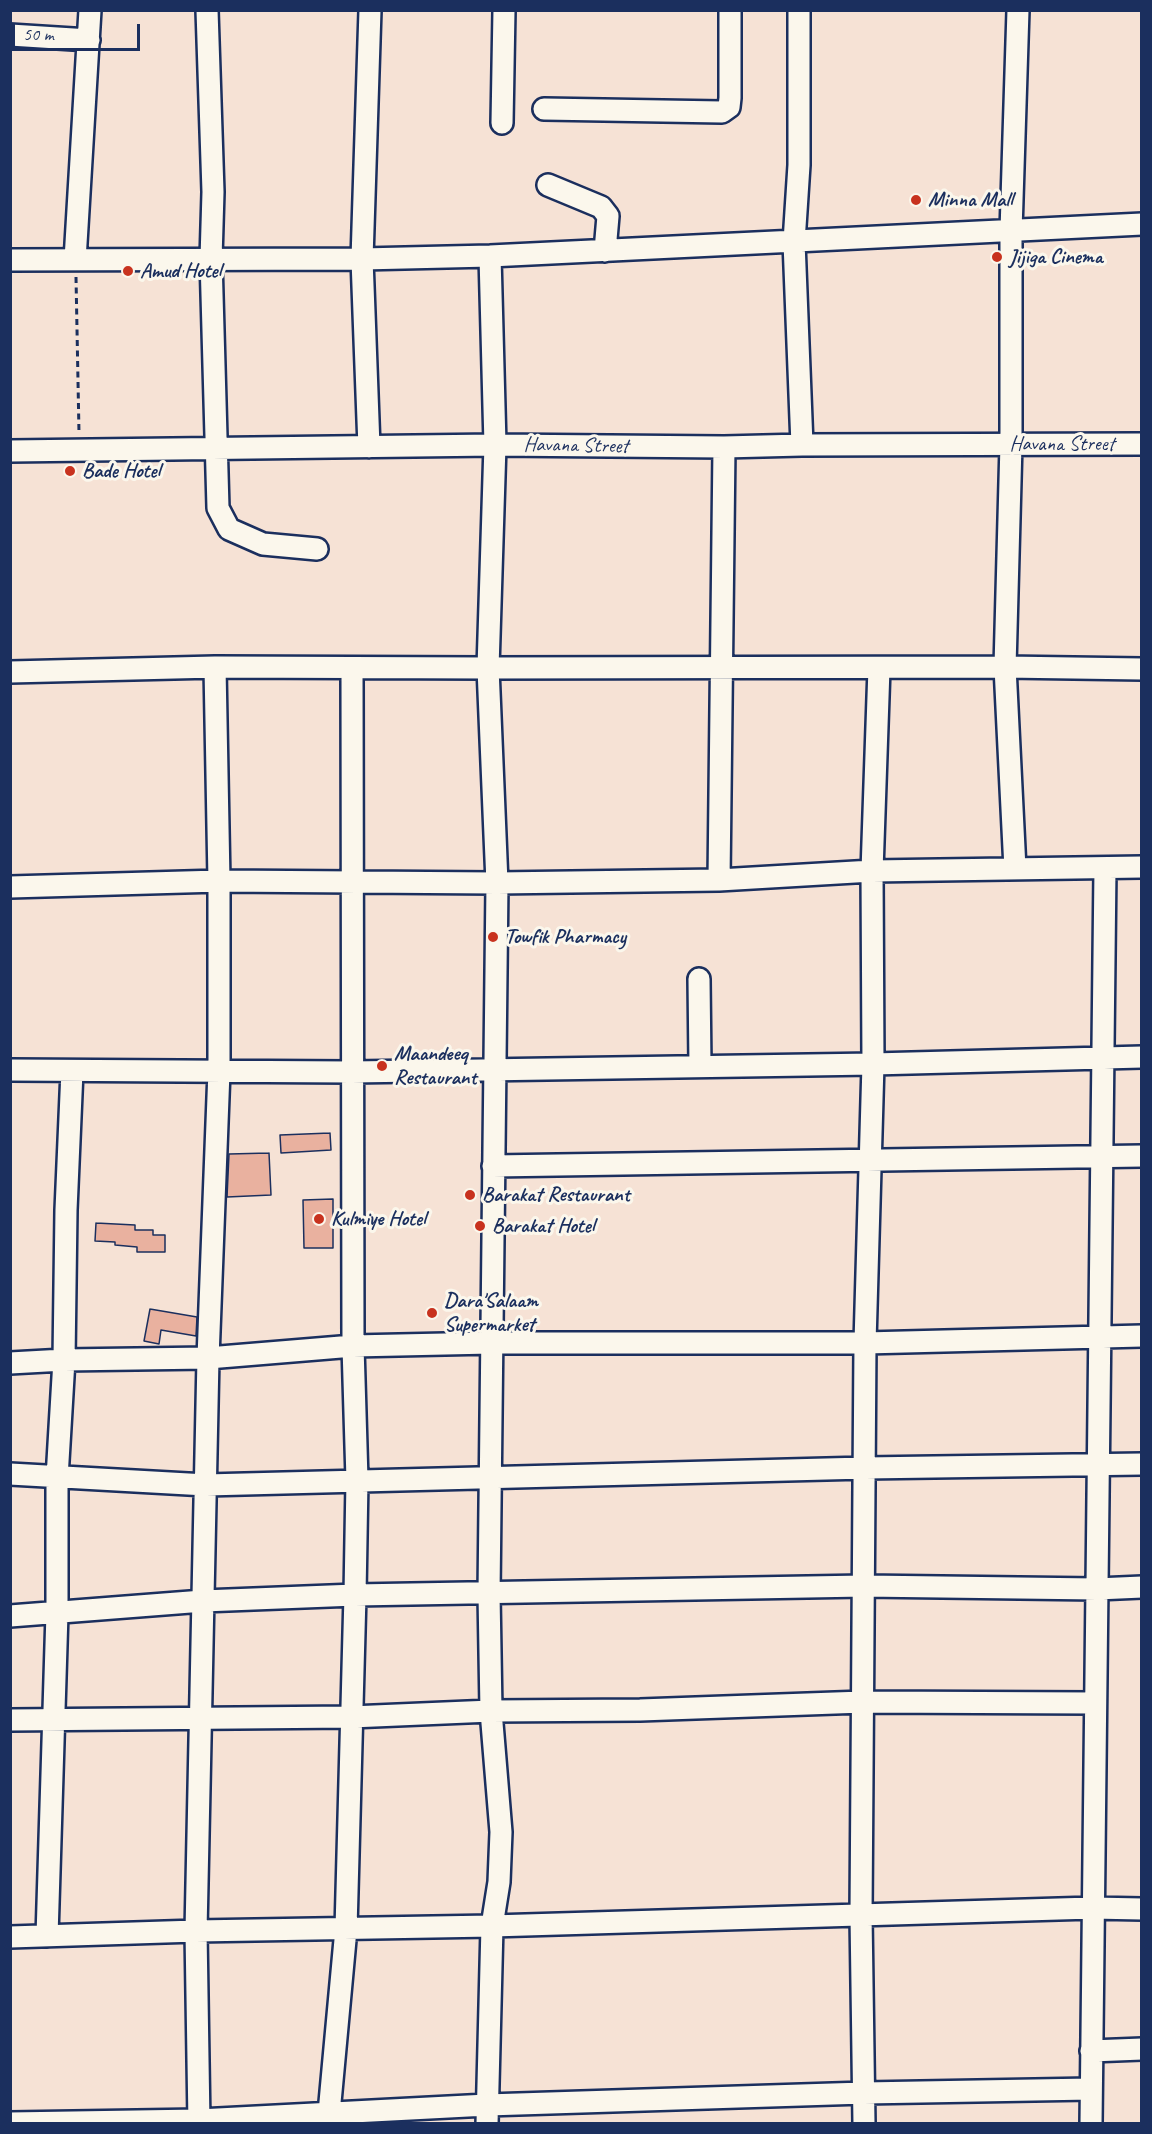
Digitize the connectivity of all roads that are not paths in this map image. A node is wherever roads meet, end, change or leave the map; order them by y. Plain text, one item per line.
1 (90, 10) edge
2 (207, 10) edge
3 (370, 10) edge
4 (504, 10) edge
5 (730, 10) edge
6 (799, 10) edge
7 (1018, 10) edge
8 (10, 34) edge
9 (89, 39) junction
10 (544, 109) dead end
11 (502, 123) dead end
12 (548, 185) dead end
13 (1142, 224) edge
14 (1011, 231) junction
15 (794, 242) junction
16 (605, 251) junction
17 (490, 256) junction
18 (362, 259) junction
19 (10, 260) edge
20 (75, 260) junction
21 (211, 260) junction
22 (1011, 444) junction
23 (1142, 444) edge
24 (495, 445) junction
25 (802, 445) junction
26 (369, 447) junction
27 (724, 447) junction
28 (217, 448) junction
29 (10, 451) edge
30 (317, 549) dead end
31 (215, 666) junction
32 (1005, 667) junction
33 (352, 668) junction
34 (723, 668) junction
35 (879, 668) junction
36 (488, 669) junction
37 (1142, 669) edge
38 (10, 672) edge
39 (1142, 867) edge
40 (1105, 868) junction
41 (1015, 869) junction
42 (872, 871) junction
43 (719, 880) junction
44 (219, 881) junction
45 (351, 882) junction
46 (497, 883) junction
47 (10, 887) edge
48 (699, 980) dead end
49 (1104, 1057) junction
50 (1142, 1057) edge
51 (873, 1064) junction
52 (700, 1066) junction
53 (495, 1069) junction
54 (10, 1070) edge
55 (72, 1071) junction
56 (219, 1071) junction
57 (352, 1072) junction
58 (1103, 1156) junction
59 (1142, 1156) edge
60 (870, 1160) junction
61 (493, 1166) junction
62 (1142, 1336) edge
63 (1100, 1337) junction
64 (491, 1342) junction
65 (865, 1343) junction
66 (353, 1346) junction
67 (208, 1358) junction
68 (64, 1360) junction
69 (10, 1364) edge
70 (1142, 1464) edge
71 (1098, 1465) junction
72 (865, 1468) junction
73 (10, 1474) edge
74 (57, 1478) junction
75 (490, 1478) junction
76 (357, 1480) junction
77 (206, 1485) junction
78 (864, 1586) junction
79 (1142, 1587) edge
80 (1097, 1589) junction
81 (489, 1594) junction
82 (355, 1595) junction
83 (203, 1601) junction
84 (57, 1613) junction
85 (10, 1616) edge
86 (863, 1702) junction
87 (1095, 1703) junction
88 (491, 1711) junction
89 (351, 1717) junction
90 (54, 1719) junction
91 (10, 1720) edge
92 (200, 1720) junction
93 (1092, 1908) junction
94 (1142, 1909) edge
95 (861, 1915) junction
96 (492, 1926) junction
97 (346, 1929) junction
98 (196, 1931) junction
99 (47, 1936) junction
100 (10, 1937) edge
101 (1142, 2049) edge
102 (1091, 2051) junction
103 (1091, 2090) junction
104 (864, 2093) junction
105 (487, 2114) edge
106 (328, 2119) edge
107 (199, 2122) edge
108 (10, 2124) edge
109 (864, 2124) edge
110 (1091, 2124) edge

1 - 9 street
2 - 21 street
3 - 18 street
4 - 11 street
5 - 10 street
6 - 15 street
7 - 14 street
8 - 9 street
9 - 20 street
12 - 16 street
13 - 14 street
14 - 15 street
14 - 22 street
15 - 16 street
15 - 25 street
16 - 17 street
17 - 18 street
17 - 24 street
18 - 21 street
18 - 26 street
19 - 20 street
20 - 21 street
21 - 28 street
22 - 23 street, Havana Street
22 - 25 street, Havana Street
22 - 32 street
24 - 26 street, Havana Street
24 - 27 street, Havana Street
24 - 36 street
25 - 27 street, Havana Street
26 - 28 street, Havana Street
27 - 34 street
28 - 29 street, Havana Street
28 - 30 street
31 - 33 street
31 - 38 street
31 - 44 street
32 - 35 street
32 - 37 street
32 - 41 street
33 - 36 street
33 - 45 street
34 - 35 street
34 - 36 street
34 - 43 street
35 - 42 street
36 - 46 street
39 - 40 street
40 - 41 street
40 - 49 street
41 - 42 street
42 - 43 street
42 - 51 street
43 - 46 street
44 - 45 street
44 - 47 street
44 - 56 street
45 - 46 street
45 - 57 street
46 - 53 street
48 - 52 street
49 - 50 street
49 - 51 street
49 - 58 street
51 - 52 street
51 - 60 street
52 - 53 street
53 - 57 street
53 - 61 street
54 - 55 street
55 - 56 street
55 - 68 street
56 - 57 street
56 - 67 street
57 - 66 street
58 - 59 street
58 - 60 street
58 - 63 street
60 - 61 street
60 - 65 street
61 - 64 street
62 - 63 street
63 - 65 street
63 - 71 street
64 - 65 street
64 - 66 street
64 - 75 street
65 - 72 street
66 - 67 street
66 - 76 street
67 - 68 street
67 - 77 street
68 - 69 street
68 - 74 street
70 - 71 street
71 - 72 street
71 - 80 street
72 - 75 street
72 - 78 street
73 - 74 street
74 - 77 street
74 - 84 street
75 - 76 street
75 - 81 street
76 - 77 street
76 - 82 street
77 - 83 street
78 - 80 street
78 - 81 street
78 - 86 street
79 - 80 street
80 - 87 street
81 - 82 street
81 - 88 street
82 - 83 street
82 - 89 street
83 - 84 street
83 - 92 street
84 - 85 street
84 - 90 street
86 - 87 street
86 - 88 street
86 - 95 street
87 - 93 street
88 - 89 street
88 - 96 street
89 - 92 street
89 - 97 street
90 - 91 street
90 - 92 street
90 - 99 street
92 - 98 street
93 - 94 street
93 - 95 street
93 - 102 street
95 - 96 street
95 - 104 street
96 - 97 street
96 - 105 street
97 - 98 street
97 - 106 street
98 - 99 street
98 - 107 street
99 - 100 street
101 - 102 street
102 - 103 street
103 - 104 street
103 - 110 street
104 - 105 street
104 - 109 street
105 - 106 street
106 - 107 street
107 - 108 street

